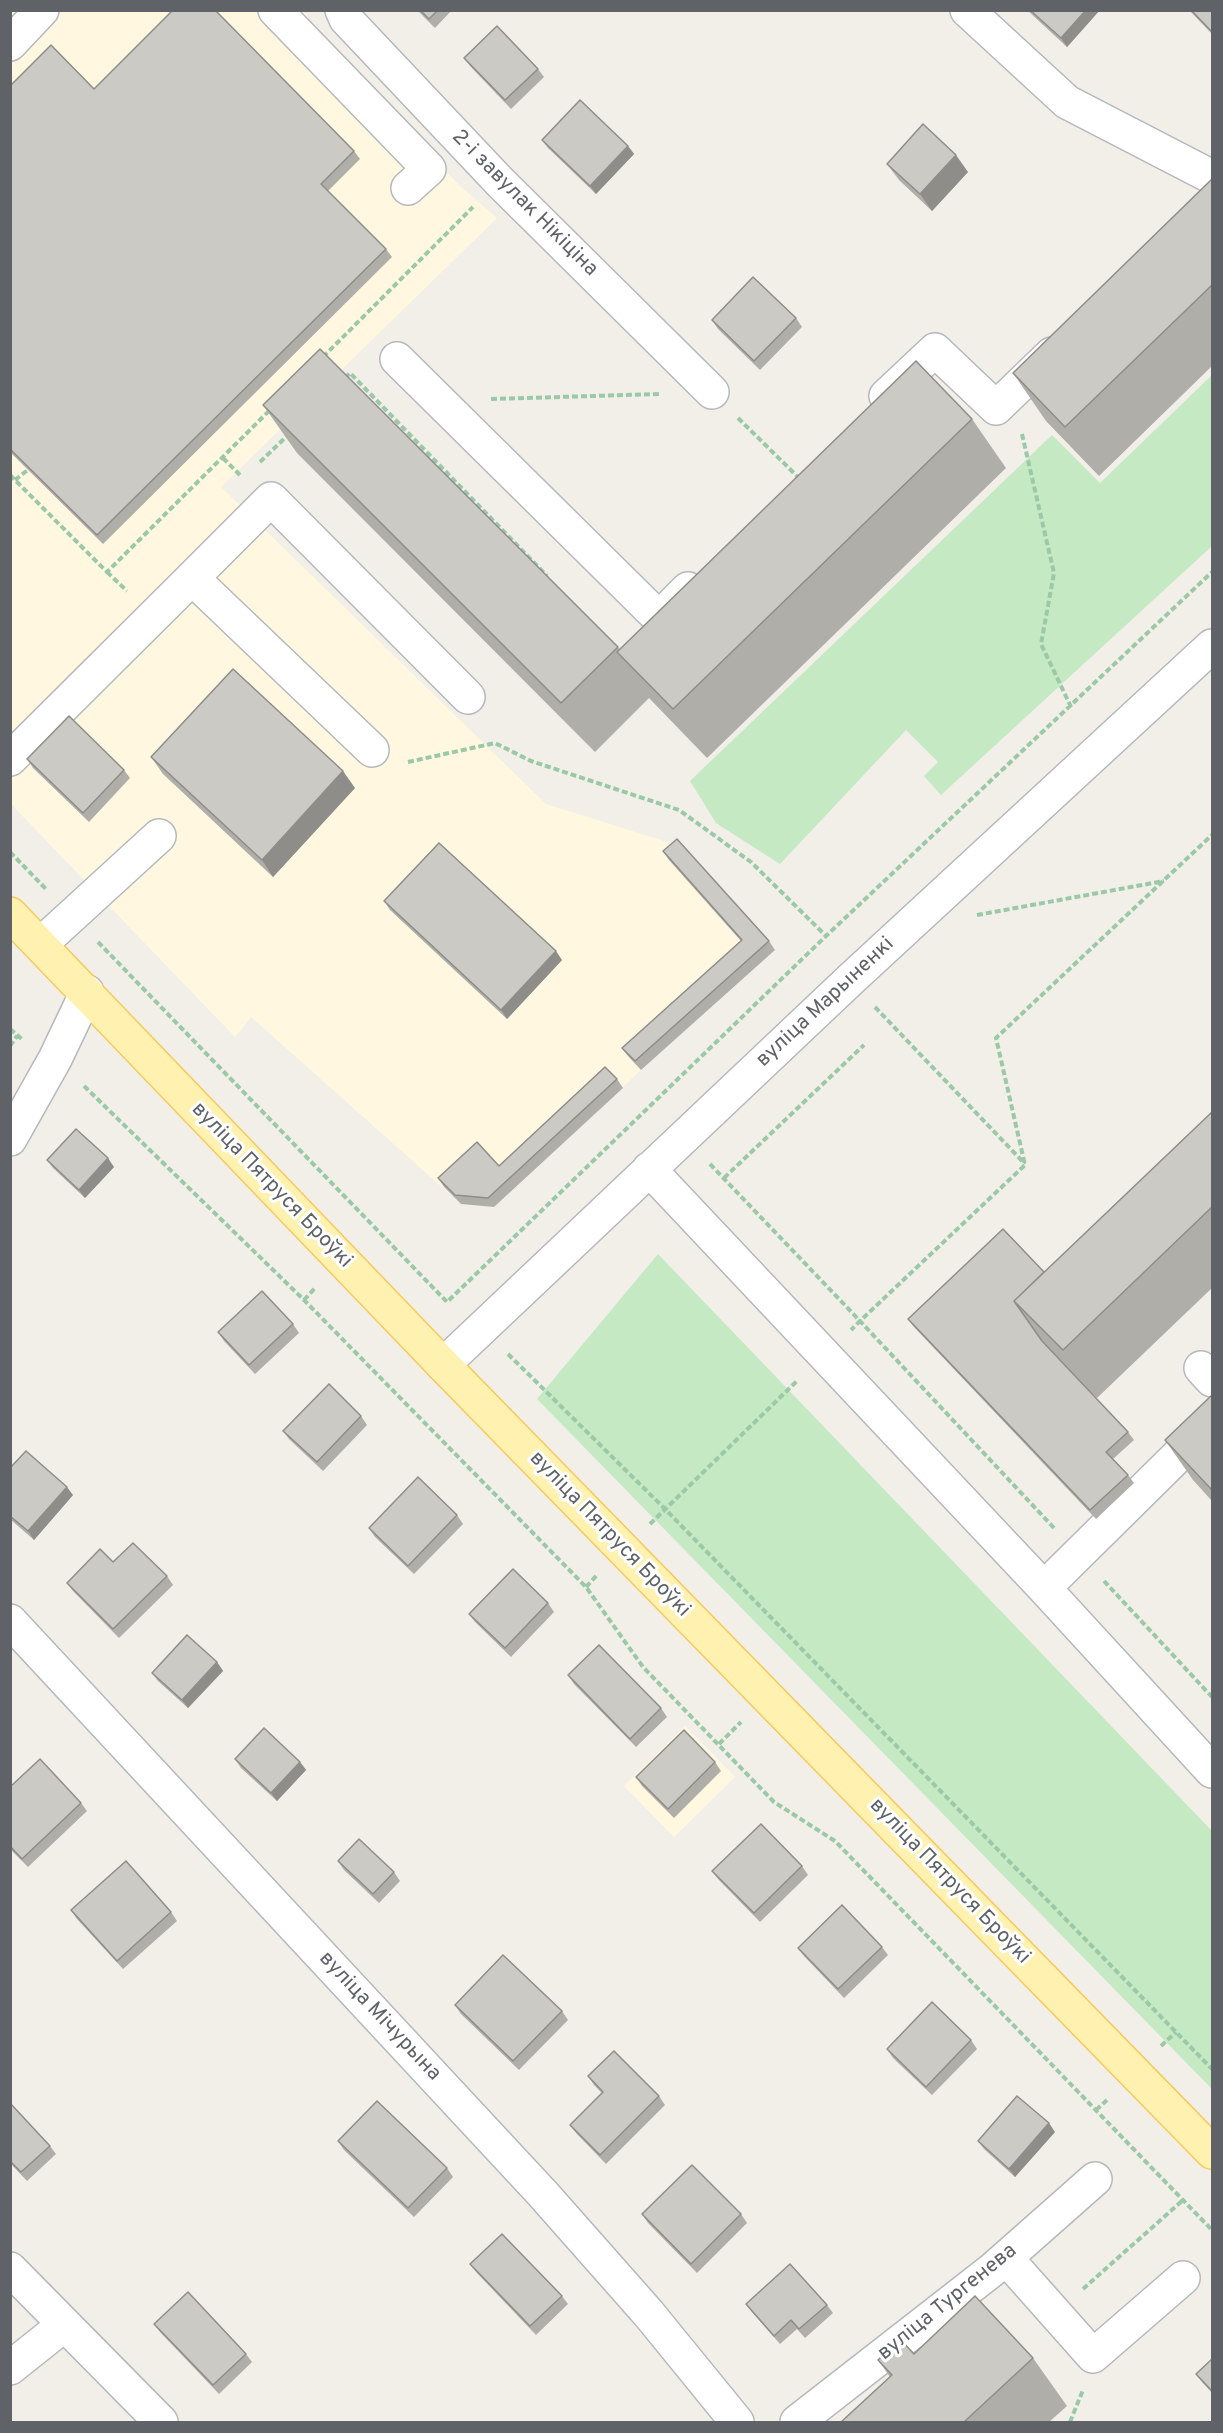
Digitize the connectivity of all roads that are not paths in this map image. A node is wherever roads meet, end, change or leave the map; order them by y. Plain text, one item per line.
1 (42, 10) edge
2 (275, 10) edge
3 (342, 10) edge
4 (967, 10) edge
5 (10, 44) edge
6 (408, 188) dead end
7 (1210, 193) edge
8 (1070, 336) edge
9 (397, 359) dead end
10 (712, 392) road end
11 (868, 414) edge
12 (709, 569) edge
13 (192, 578) junction
14 (1212, 646) edge
15 (468, 697) dead end
16 (372, 750) road end
17 (10, 759) edge
18 (159, 836) dead end
19 (10, 914) edge
20 (41, 944) junction
21 (87, 992) junction
22 (10, 1139) edge
23 (649, 1169) junction
24 (443, 1365) junction
25 (1212, 1422) edge
26 (1044, 1587) junction
27 (10, 1621) edge
28 (1212, 1771) edge
29 (1212, 2152) edge
30 (1095, 2179) dead end
31 (1006, 2258) junction
32 (10, 2269) edge
33 (1183, 2278) dead end
34 (64, 2325) junction
35 (10, 2368) edge
36 (161, 2422) edge
37 (737, 2422) edge
38 (797, 2422) edge

1 - 5 street
2 - 6 street
3 - 10 street, 2-і завулак Нікіціна
4 - 7 street
8 - 11 street
9 - 12 street
13 - 15 street
13 - 16 street
13 - 17 street
14 - 23 street, вуліца Марыненкі
18 - 20 street
19 - 20 main road, вуліца Пятруся Броўкі
20 - 21 main road, вуліца Пятруся Броўкі
21 - 22 street
21 - 24 main road, вуліца Пятруся Броўкі
23 - 24 street, вуліца Марыненкі
23 - 26 street
24 - 29 main road, вуліца Пятруся Броўкі
25 - 26 street
26 - 28 street
27 - 37 street, вуліца Мічурына
30 - 31 street, вуліца Тургенева
31 - 33 street
31 - 38 street, вуліца Тургенева
32 - 34 street
34 - 35 street
34 - 36 street

